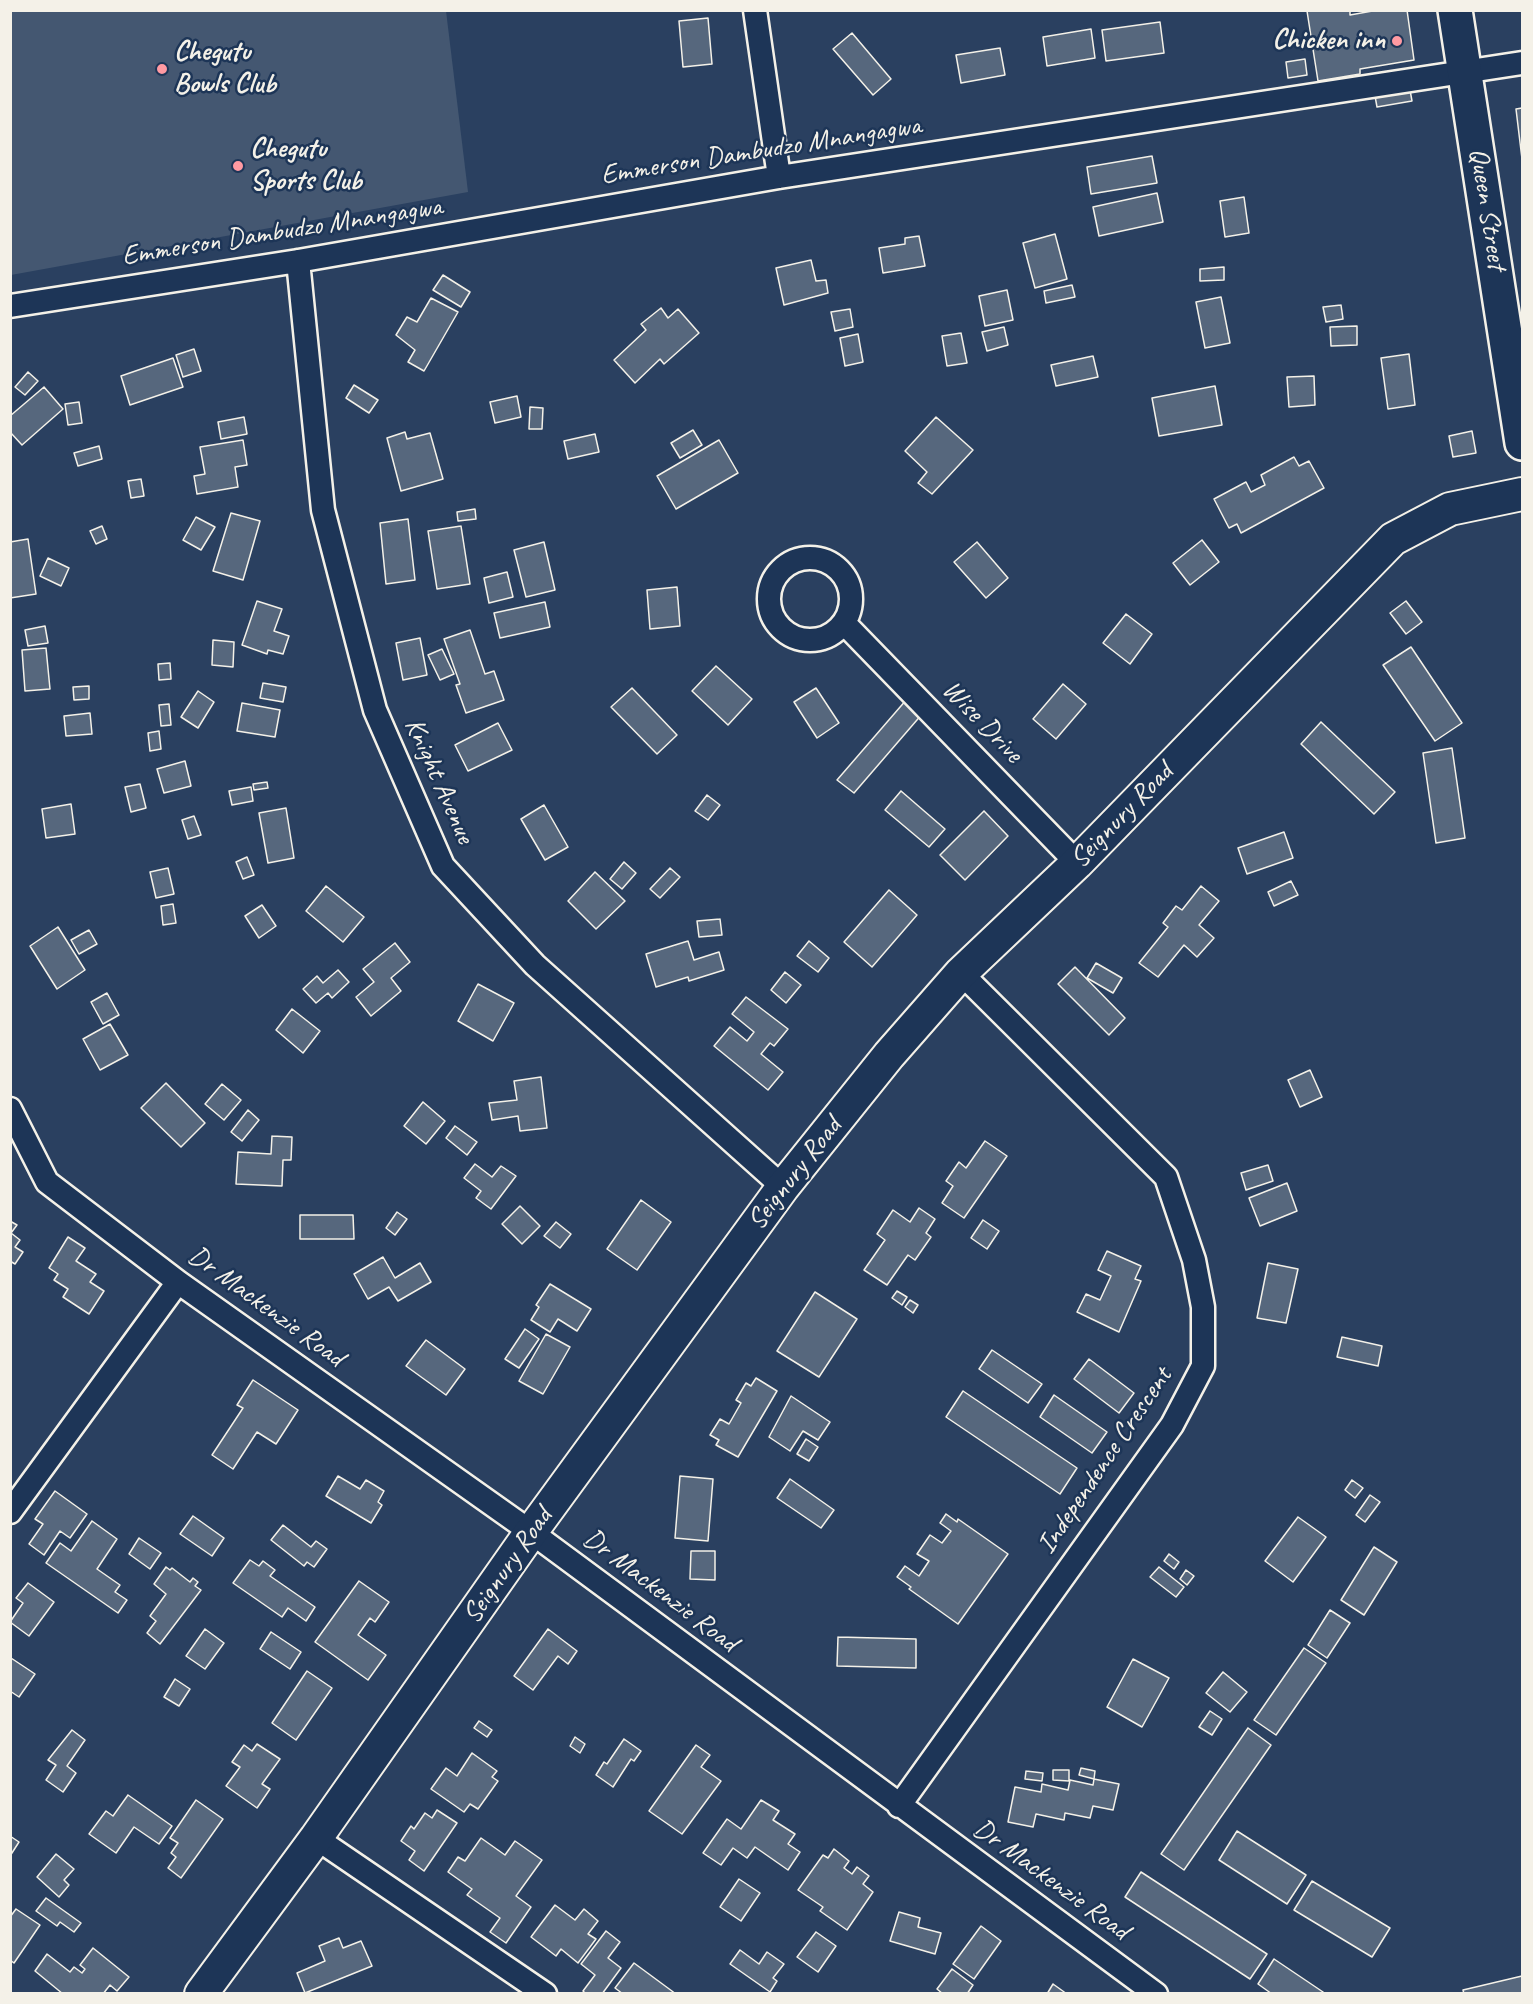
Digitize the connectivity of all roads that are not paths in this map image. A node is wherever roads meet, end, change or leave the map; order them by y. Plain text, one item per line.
1 (755, 10) edge
2 (1455, 10) edge
3 (1522, 63) edge
4 (1465, 70) junction
5 (779, 177) junction
6 (298, 261) junction
7 (10, 306) edge
8 (1522, 443) edge
9 (1522, 494) edge
10 (844, 623) dead end
11 (1077, 863) junction
12 (962, 973) junction
13 (10, 1109) edge
14 (783, 1187) junction
15 (178, 1282) junction
16 (10, 1512) edge
17 (531, 1532) junction
18 (899, 1806) junction
19 (316, 1838) junction
20 (201, 1994) edge
21 (545, 1994) edge
22 (1156, 1994) edge

1 - 5 street
2 - 4 highway, Queen Street
3 - 4 street, Emmerson Dambudzo Mnangagwa
4 - 5 street, Emmerson Dambudzo Mnangagwa
4 - 8 highway, Queen Street
5 - 6 street, Emmerson Dambudzo Mnangagwa
6 - 7 street, Emmerson Dambudzo Mnangagwa
6 - 14 street, Knight Avenue
9 - 11 main road, Seignury Road
10 - 11 street, Wise Drive
11 - 12 main road, Seignury Road
12 - 14 main road, Seignury Road
12 - 18 street, Independence Crescent
13 - 15 street, Dr Mackenzie Road
14 - 17 main road, Seignury Road
15 - 16 street
15 - 17 street, Dr Mackenzie Road
17 - 18 street, Dr Mackenzie Road
17 - 19 main road, Seignury Road
18 - 22 street, Dr Mackenzie Road
19 - 20 main road, Seignury Road
19 - 21 street

